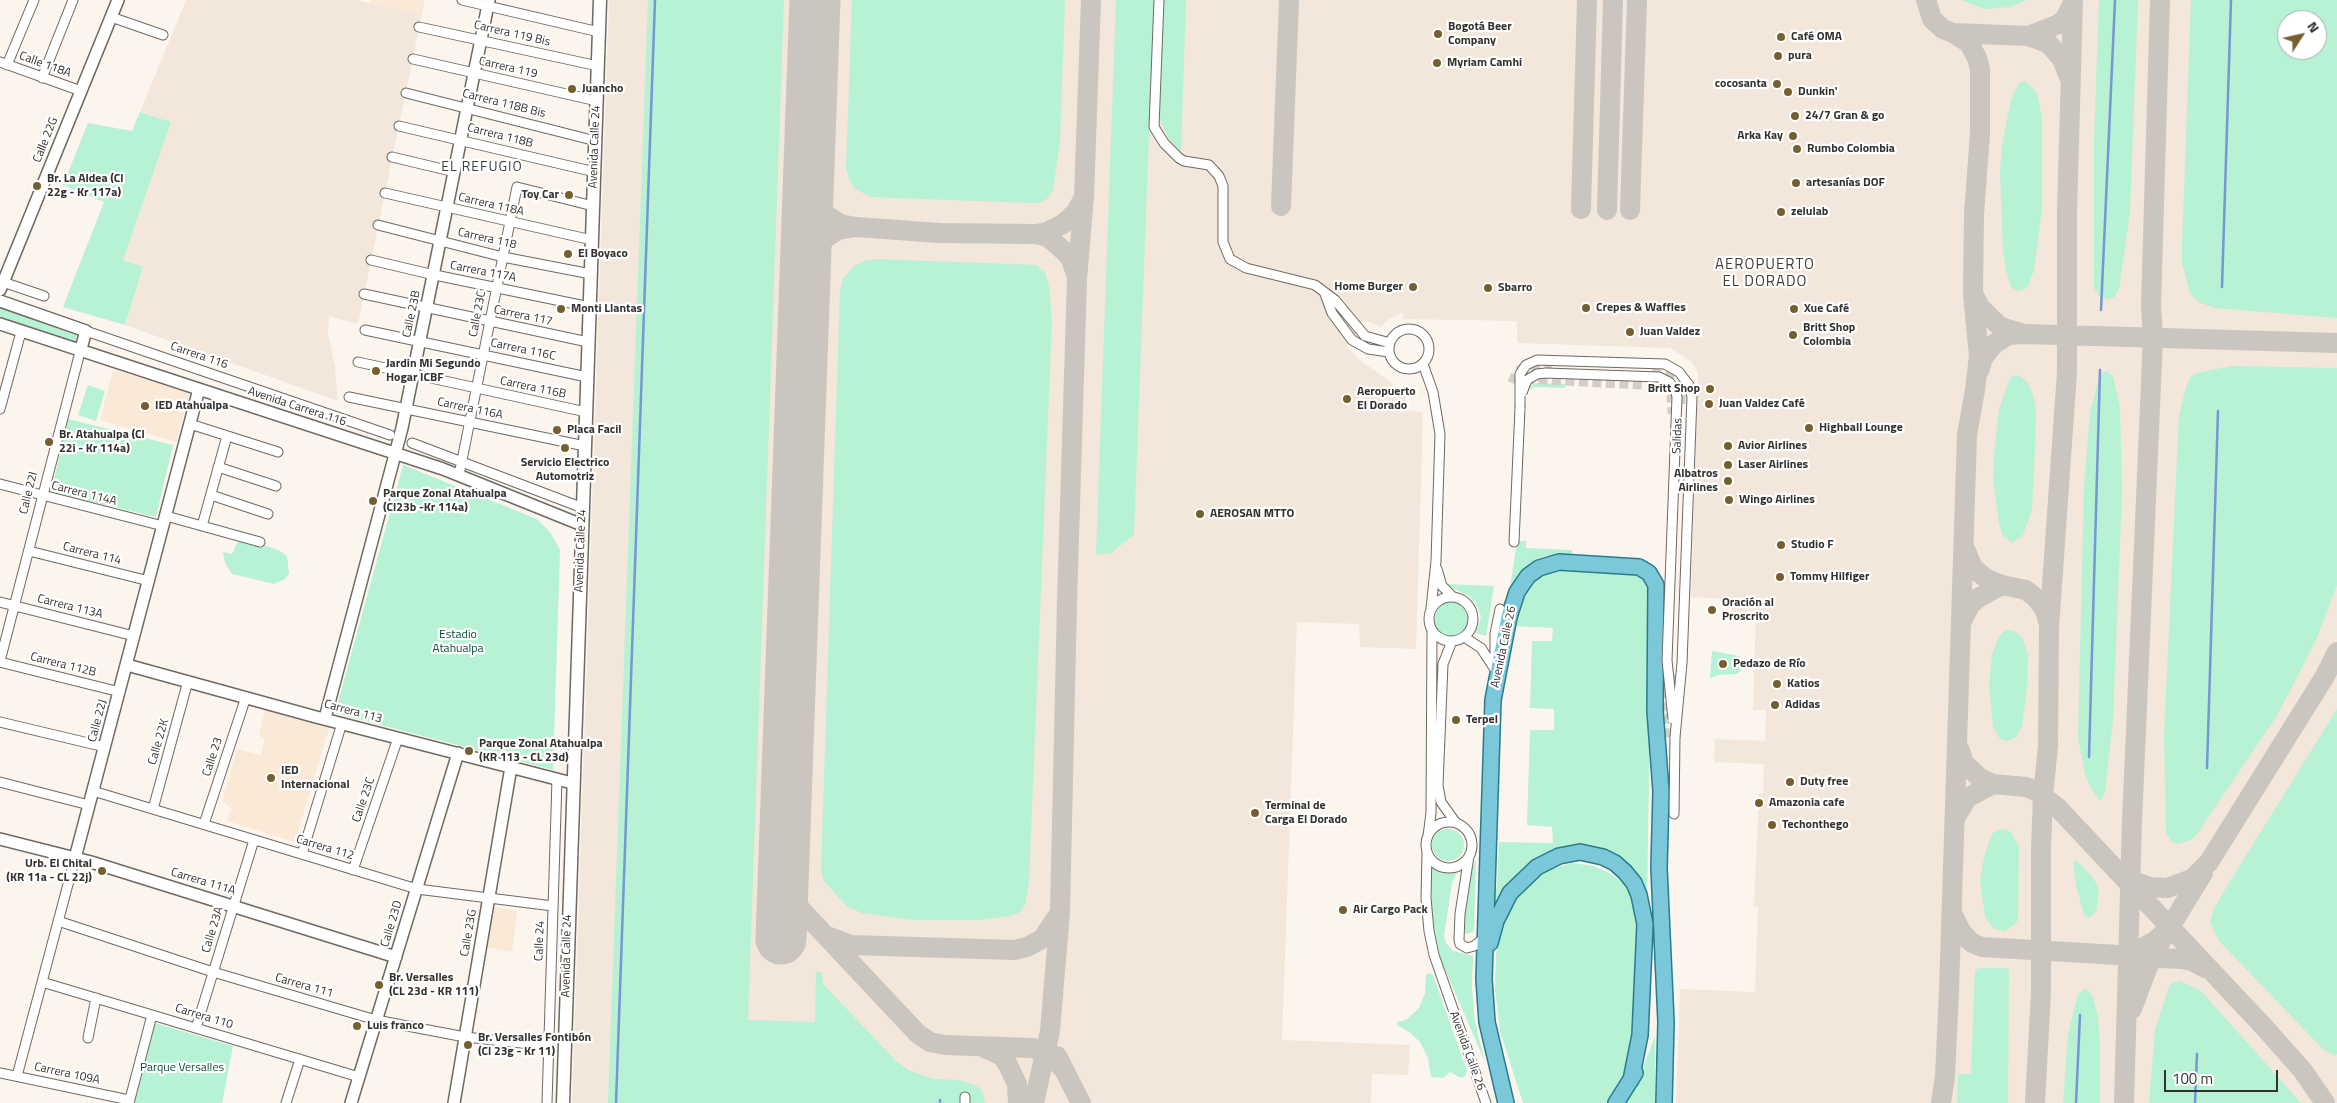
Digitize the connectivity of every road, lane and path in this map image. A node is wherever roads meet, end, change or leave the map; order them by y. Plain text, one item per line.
1 (34, 0) edge
2 (73, 0) edge
3 (118, 0) edge
4 (462, 0) edge
5 (600, 0) edge
6 (1159, 0) edge
7 (489, 3) edge
8 (111, 17) junction
9 (419, 27) dead end
10 (599, 32) junction
11 (162, 36) dead end
12 (481, 39) junction
13 (413, 59) dead end
14 (4, 64) edge
15 (598, 66) junction
16 (475, 73) junction
17 (42, 78) junction
18 (81, 91) junction
19 (406, 93) dead end
20 (597, 101) junction
21 (468, 108) junction
22 (399, 126) dead end
23 (462, 139) junction
24 (596, 141) junction
25 (392, 157) dead end
26 (455, 172) junction
27 (594, 172) junction
28 (385, 193) dead end
29 (593, 206) junction
30 (448, 208) junction
31 (510, 222) junction
32 (378, 225) dead end
33 (592, 240) junction
34 (441, 242) junction
35 (503, 257) junction
36 (371, 260) dead end
37 (591, 274) junction
38 (434, 275) junction
39 (1, 284) edge
40 (496, 288) junction
41 (364, 294) dead end
42 (44, 296) dead end
43 (0, 301) edge
44 (590, 307) junction
45 (427, 308) junction
46 (490, 322) junction
47 (0, 324) edge
48 (365, 330) dead end
49 (86, 331) junction
50 (21, 332) junction
51 (420, 341) junction
52 (588, 342) junction
53 (1390, 347) junction
54 (80, 352) junction
55 (483, 355) junction
56 (358, 362) dead end
57 (1423, 364) junction
58 (204, 372) junction
59 (413, 374) junction
60 (587, 377) junction
61 (476, 388) junction
62 (200, 390) junction
63 (349, 397) dead end
64 (406, 408) junction
65 (1520, 408) junction
66 (0, 409) edge
67 (586, 412) junction
68 (337, 417) junction
69 (470, 422) junction
70 (190, 424) junction
71 (332, 433) junction
72 (390, 435) dead end
73 (227, 436) junction
74 (412, 443) dead end
75 (585, 446) junction
76 (278, 452) dead end
77 (395, 453) junction
78 (462, 462) junction
79 (218, 467) junction
80 (459, 475) junction
81 (0, 484) edge
82 (276, 486) dead end
83 (211, 494) junction
84 (42, 496) junction
85 (583, 508) junction
86 (268, 514) dead end
87 (165, 521) junction
88 (582, 525) junction
89 (202, 526) junction
90 (260, 542) dead end
91 (1514, 542) dead end
92 (29, 551) junction
93 (1436, 561) junction
94 (149, 581) junction
95 (1452, 596) junction
96 (0, 602) edge
97 (14, 605) junction
98 (1431, 608) junction
99 (1500, 609) dead end
100 (1432, 631) junction
101 (134, 636) junction
102 (1464, 637) junction
103 (1452, 641) junction
104 (0, 662) edge
105 (127, 665) junction
106 (1494, 669) junction
107 (188, 681) junction
108 (120, 692) junction
109 (246, 697) junction
110 (1493, 700) junction
111 (325, 718) junction
112 (0, 722) edge
113 (342, 723) junction
114 (1674, 737) junction
115 (398, 738) junction
116 (105, 747) junction
117 (458, 753) junction
118 (511, 767) junction
119 (558, 779) junction
120 (0, 782) edge
121 (572, 783) junction
122 (93, 790) junction
123 (89, 805) junction
124 (153, 809) junction
125 (1674, 814) dead end
126 (1456, 823) junction
127 (204, 824) junction
128 (1428, 836) junction
129 (0, 840) edge
130 (254, 840) junction
131 (1427, 852) junction
132 (302, 854) junction
133 (1469, 856) junction
134 (75, 858) junction
135 (354, 870) junction
136 (417, 889) junction
137 (489, 900) junction
138 (234, 906) junction
139 (554, 906) junction
140 (58, 921) junction
141 (1660, 930) junction
142 (1484, 938) junction
143 (396, 957) junction
144 (213, 972) junction
145 (1484, 978) junction
146 (42, 982) junction
147 (96, 998) junction
148 (152, 1015) junction
149 (376, 1020) junction
150 (196, 1028) junction
151 (465, 1037) junction
152 (88, 1038) dead end
153 (549, 1046) junction
154 (1492, 1047) junction
155 (300, 1059) junction
156 (0, 1073) edge
157 (16, 1076) junction
158 (359, 1077) junction
159 (1631, 1080) junction
160 (129, 1102) edge
161 (286, 1103) edge
162 (351, 1103) edge
163 (454, 1103) edge
164 (547, 1103) edge
165 (563, 1103) edge
166 (1486, 1103) edge
167 (1506, 1103) edge
168 (1511, 1103) edge
169 (1616, 1103) edge
170 (1664, 1103) edge

1 - 14 street
2 - 17 street
3 - 8 street, Calle 22G
4 - 7 street
5 - 10 main road, Avenida Calle 24
6 - 53 street
7 - 10 street
7 - 12 street, Calle 23B
8 - 11 street
8 - 18 street, Calle 22G
9 - 12 street, Carrera 119 Bis
10 - 15 main road, Avenida Calle 24
12 - 15 street, Carrera 119 Bis
12 - 16 street, Calle 23B
13 - 16 street, Carrera 119
14 - 17 street, Calle 118A
15 - 20 main road, Avenida Calle 24
16 - 20 street, Carrera 119
16 - 21 street, Calle 23B
17 - 18 street, Calle 118A
18 - 39 street, Calle 22G
19 - 21 street, Carrera 118B Bis
20 - 24 main road, Avenida Calle 24
21 - 23 street, Calle 23B
21 - 24 street, Carrera 118B Bis
22 - 23 street, Carrera 118B
23 - 26 street, Calle 23B
23 - 27 street, Carrera 118B
24 - 27 main road, Avenida Calle 24
25 - 26 street
26 - 30 street, Calle 23B
27 - 29 main road, Avenida Calle 24
28 - 30 street, Carrera 118A
29 - 31 street, Calle 23C
29 - 33 main road, Avenida Calle 24
30 - 31 street, Carrera 118A
30 - 34 street, Calle 23B
31 - 33 street, Carrera 118A
31 - 35 street, Calle 23C
32 - 34 street, Carrera 118
33 - 37 main road, Avenida Calle 24
34 - 35 street, Carrera 118
34 - 38 street, Calle 23B
35 - 37 street, Carrera 118
35 - 40 street, Calle 23C
36 - 38 street, Carrera 117A
37 - 44 main road, Avenida Calle 24
38 - 40 street, Carrera 117A
38 - 45 street, Calle 23B
39 - 42 street
40 - 44 street, Carrera 117A
40 - 46 street, Calle 23C
41 - 45 street, Carrera 117
43 - 49 street, Carrera 116
44 - 52 main road, Avenida Calle 24
45 - 46 street, Carrera 117
45 - 51 street, Calle 23B
46 - 52 street, Carrera 117
46 - 55 street, Calle 23C
47 - 50 street, Avenida Carrera 116
48 - 51 street, Carrera 116C
49 - 54 street, Calle 22I
49 - 58 street, Carrera 116
50 - 54 street, Avenida Carrera 116
50 - 66 street
51 - 55 street, Carrera 116C
51 - 59 street, Calle 23B
52 - 60 main road, Avenida Calle 24
53 - 57 street
53 - 57 street
54 - 62 street, Avenida Carrera 116
54 - 84 street, Calle 22I
55 - 60 street, Carrera 116C
55 - 61 street, Calle 23C
56 - 59 street, Carrera 116B
57 - 93 street
58 - 62 street, Calle 22J
58 - 68 street, Carrera 116
59 - 61 street, Carrera 116B
59 - 64 street, Calle 23B
60 - 67 main road, Avenida Calle 24
61 - 67 street, Carrera 116B
61 - 69 street, Calle 23C
62 - 70 street, Calle 22J
62 - 71 street, Avenida Carrera 116
63 - 64 street, Carrera 116A
64 - 69 street, Carrera 116A
64 - 77 street, Calle 23B
65 - 91 street, Salidas
65 - 114 street, Salidas, bridge
65 - 114 street, Salidas, bridge
67 - 75 main road, Avenida Calle 24
68 - 71 street
68 - 72 street, Carrera 116
69 - 75 street, Carrera 116A
69 - 78 street, Calle 23C
70 - 73 street
70 - 87 street, Calle 22J
71 - 77 street, Avenida Carrera 116
73 - 76 street
73 - 79 street
74 - 78 street
75 - 85 main road, Avenida Calle 24
77 - 80 street, Avenida Carrera 116
77 - 111 street, Calle 23B
78 - 80 street, Calle 23C
78 - 85 street
79 - 82 street
79 - 83 street
80 - 88 street, Avenida Carrera 116
81 - 84 street, Carrera 114A
83 - 86 street
83 - 89 street
84 - 87 street, Carrera 114A
84 - 92 street, Calle 22I
85 - 88 main road, Avenida Calle 24
87 - 89 street, Carrera 114A
87 - 94 street, Calle 22J
88 - 121 main road, Avenida Calle 24
89 - 90 street, Carrera 114A
92 - 94 street, Carrera 114
92 - 97 street, Calle 22I
93 - 95 street
93 - 98 street
94 - 101 street, Calle 22J
95 - 98 street
95 - 102 street
96 - 97 street, Carrera 113A
97 - 101 street, Carrera 113A
97 - 104 street, Calle 22I
98 - 100 street
99 - 106 street
100 - 103 street
100 - 128 street
101 - 105 street, Calle 22J
102 - 103 street
102 - 106 street, Avenida Calle 26
103 - 126 street
104 - 108 street, Carrera 112B
105 - 107 street, Carrera 113
105 - 108 street, Calle 22J
106 - 110 street
107 - 109 street, Carrera 113
107 - 124 street, Calle 22K
108 - 116 street, Calle 22J
109 - 111 street, Carrera 113
109 - 127 street, Calle 23
110 - 141 main road, Avenida Calle 26
110 - 142 main road, Avenida Calle 26
111 - 113 street, Carrera 113
112 - 116 street
113 - 115 street, Carrera 113
113 - 132 street
114 - 125 street, Salidas
115 - 117 street, Carrera 113
115 - 135 street, Calle 23C
116 - 122 street, Calle 22J
117 - 118 street, Carrera 113
117 - 136 street, Calle 23D
118 - 119 street, Carrera 113
118 - 137 street, Calle 23G
119 - 121 street, Carrera 113
119 - 139 street, Calle 24
120 - 123 street
121 - 165 main road, Avenida Calle 24
122 - 123 street, Calle 22J
122 - 124 street, Carrera 112
123 - 134 street, Calle 22J
124 - 127 street, Carrera 112
126 - 128 street
126 - 133 street
127 - 130 street, Carrera 112
128 - 131 street
129 - 134 street, Carrera 111A
130 - 132 street, Carrera 112
130 - 138 street, Calle 23A
131 - 133 street
131 - 166 street, Avenida Calle 26
132 - 135 street, Carrera 112
133 - 142 street
134 - 138 street, Carrera 111A
134 - 140 street, Calle 22J
135 - 136 street, Carrera 112
136 - 137 street, Carrera 112
136 - 143 street, Calle 23D
137 - 139 street, Carrera 112
137 - 151 street, Calle 23G
138 - 143 street, Carrera 111A
138 - 144 street, Calle 23A
139 - 153 street, Calle 24
140 - 144 street, Carrera 111
140 - 146 street, Calle 22J
141 - 159 main road, Avenida Calle 26
141 - 170 main road, Avenida Calle 26
142 - 145 main road, Avenida Calle 26
143 - 149 street, Calle 23D
144 - 149 street, Carrera 111
144 - 150 street, Calle 23A
145 - 154 main road, Avenida Calle 26
145 - 159 main road
146 - 147 street, Carrera 110
146 - 157 street, Calle 22J
147 - 148 street, Carrera 110
147 - 152 street
148 - 150 street, Carrera 110
148 - 160 street
149 - 151 street, Carrera 111
149 - 158 street, Calle 23D
150 - 155 street, Carrera 110
151 - 153 street, Carrera 111
151 - 163 street, Calle 23G
153 - 164 street, Calle 24
154 - 167 main road, Avenida Calle 26
154 - 168 main road, Avenida Calle 26
155 - 158 street, Carrera 110
155 - 161 street
156 - 157 street, Carrera 109A
157 - 160 street, Carrera 109A
158 - 162 street, Calle 23D
159 - 169 main road, Avenida Calle 26

